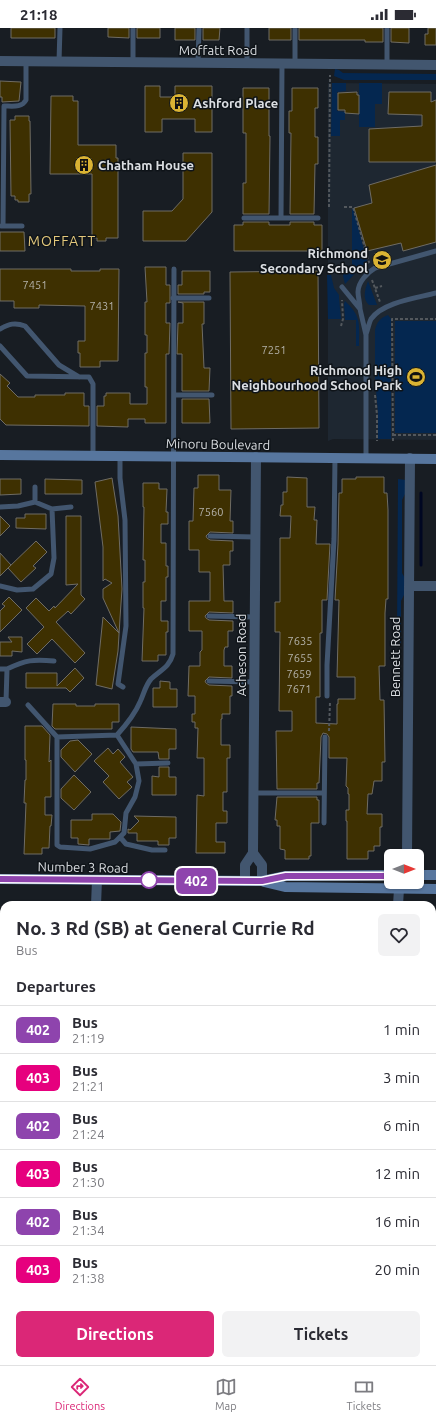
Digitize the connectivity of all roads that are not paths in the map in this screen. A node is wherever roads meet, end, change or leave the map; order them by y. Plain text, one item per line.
1 (60, 28) edge
2 (133, 28) edge
3 (198, 28) edge
4 (247, 28) edge
5 (295, 28) edge
6 (387, 28) edge
7 (0, 61) edge
8 (26, 62) junction
9 (60, 62) junction
10 (133, 62) junction
11 (198, 63) junction
12 (247, 63) junction
13 (282, 64) junction
14 (295, 64) junction
15 (387, 65) junction
16 (436, 65) edge
17 (2, 106) edge
18 (244, 218) dead end
19 (281, 218) junction
20 (318, 218) dead end
21 (2, 226) edge
22 (22, 226) dead end
23 (436, 251) edge
24 (174, 269) dead end
25 (342, 287) dead end
26 (436, 293) edge
27 (174, 298) junction
28 (209, 298) dead end
29 (360, 308) junction
30 (0, 329) edge
31 (366, 335) junction
32 (0, 346) edge
33 (79, 377) junction
34 (174, 395) junction
35 (212, 395) dead end
36 (0, 455) edge
37 (93, 455) junction
38 (120, 456) junction
39 (172, 456) junction
40 (256, 457) junction
41 (335, 458) junction
42 (366, 458) junction
43 (410, 458) junction
44 (436, 459) edge
45 (35, 487) dead end
46 (35, 502) junction
47 (0, 507) edge
48 (71, 507) dead end
49 (52, 509) junction
50 (210, 536) dead end
51 (255, 537) junction
52 (0, 586) edge
53 (409, 586) junction
54 (436, 586) edge
55 (209, 616) dead end
56 (254, 617) junction
57 (54, 661) dead end
58 (0, 669) edge
59 (7, 669) junction
60 (209, 681) dead end
61 (254, 682) junction
62 (123, 687) dead end
63 (327, 696) road end
64 (3, 702) edge
65 (28, 705) dead end
66 (117, 735) junction
67 (57, 737) junction
68 (325, 737) road end
69 (168, 763) dead end
70 (136, 764) junction
71 (253, 793) junction
72 (324, 793) junction
73 (324, 823) dead end
74 (120, 837) junction
75 (407, 849) edge
76 (164, 850) dead end
77 (253, 853) junction
78 (424, 875) edge
79 (436, 875) edge
80 (384, 876) edge
81 (0, 879) edge
82 (97, 880) junction
83 (245, 881) junction
84 (262, 881) junction
85 (384, 889) edge
86 (399, 889) joint
87 (436, 890) edge
88 (96, 901) edge
89 (398, 901) edge

1 - 9 lane
2 - 10 lane
3 - 11 lane
4 - 12 lane
5 - 14 lane
6 - 15 lane
7 - 8 street, Moffatt Road
8 - 9 street, Moffatt Road
8 - 17 lane
9 - 10 street, Moffatt Road
10 - 11 street, Moffatt Road
11 - 12 street, Moffatt Road
12 - 13 street, Moffatt Road
13 - 14 street, Moffatt Road
13 - 19 lane
14 - 15 street, Moffatt Road
15 - 16 street, Moffatt Road
17 - 21 lane
18 - 19 lane
19 - 20 lane
21 - 22 lane
23 - 29 lane
24 - 27 lane
25 - 29 lane
26 - 31 lane
27 - 28 lane
27 - 34 lane
29 - 31 lane
30 - 33 lane
31 - 42 lane
32 - 33 lane
33 - 37 lane
34 - 35 lane
34 - 39 lane
36 - 37 main road, Minoru Boulevard
37 - 38 main road, Minoru Boulevard
38 - 39 main road, Minoru Boulevard
38 - 62 lane
39 - 40 main road, Minoru Boulevard
39 - 66 lane
40 - 41 main road, Minoru Boulevard
40 - 51 street, Acheson Road
41 - 42 main road, Minoru Boulevard
41 - 63 lane
42 - 43 main road, Minoru Boulevard
43 - 44 main road, Minoru Boulevard
43 - 53 street, Bennett Road
45 - 46 lane
46 - 47 lane
46 - 49 lane
48 - 49 lane
49 - 52 lane
50 - 51 lane
51 - 56 street, Acheson Road
53 - 54 street
53 - 75 street, Bennett Road
55 - 56 lane
56 - 61 street, Acheson Road
57 - 59 lane
58 - 59 lane
59 - 64 lane
60 - 61 lane
61 - 71 street, Acheson Road
65 - 67 lane
66 - 67 lane
66 - 70 lane
67 - 74 lane
68 - 72 lane
69 - 70 lane
70 - 74 lane
71 - 72 lane
71 - 77 street, Acheson Road
72 - 73 lane
74 - 76 lane
77 - 83 street, Acheson Road
77 - 84 street, Acheson Road
78 - 79 main road
80 - 84 main road, Number 3 Road
81 - 82 main road, Number 3 Road
82 - 83 main road, Number 3 Road
82 - 88 street
83 - 84 main road, Number 3 Road
84 - 85 main road, Number 3 Road
86 - 87 main road, Number 3 Road
86 - 89 street

